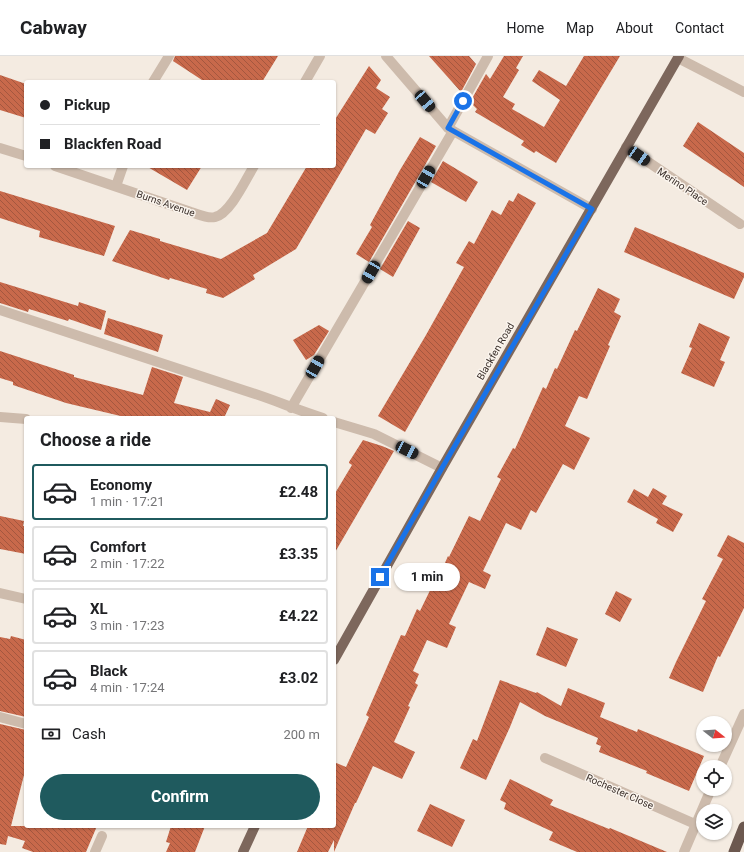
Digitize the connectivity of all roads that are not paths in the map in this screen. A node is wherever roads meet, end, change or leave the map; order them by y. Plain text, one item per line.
1 (169, 56) edge
2 (320, 56) edge
3 (386, 56) edge
4 (488, 56) edge
5 (678, 57) edge
6 (155, 80) edge
7 (306, 80) edge
8 (744, 92) edge
9 (451, 129) junction
10 (626, 147) junction
11 (0, 148) edge
12 (24, 155) edge
13 (61, 168) edge
14 (122, 168) edge
15 (253, 168) edge
16 (116, 186) junction
17 (592, 209) junction
18 (740, 224) dead end
19 (0, 310) edge
20 (291, 408) junction
21 (316, 416) edge
22 (0, 417) edge
23 (24, 419) edge
24 (336, 423) edge
25 (442, 468) junction
26 (0, 593) edge
27 (24, 599) edge
28 (336, 656) edge
29 (744, 714) edge
30 (0, 717) edge
31 (24, 723) edge
32 (545, 758) dead end
33 (723, 760) edge
34 (708, 796) edge
35 (695, 824) junction
36 (744, 827) edge
37 (254, 828) edge
38 (102, 836) dead end
39 (95, 852) edge
40 (243, 852) edge
41 (684, 852) edge
42 (734, 852) edge

1 - 6 street
2 - 7 street
3 - 9 street
4 - 9 street
5 - 8 street
5 - 10 main road, Blackfen Road
9 - 17 street
9 - 20 street
10 - 17 main road, Blackfen Road
10 - 18 street, Merino Place
11 - 12 street
13 - 16 street, Burns Avenue
14 - 16 street
15 - 16 street, Burns Avenue
17 - 25 main road, Blackfen Road
19 - 20 street
20 - 21 street
22 - 23 street
24 - 25 street
25 - 28 main road, Blackfen Road
26 - 27 street
29 - 33 street
30 - 31 street
32 - 35 street, Rochester Close
34 - 35 street
35 - 41 street
36 - 42 highway
37 - 40 main road
38 - 39 street

